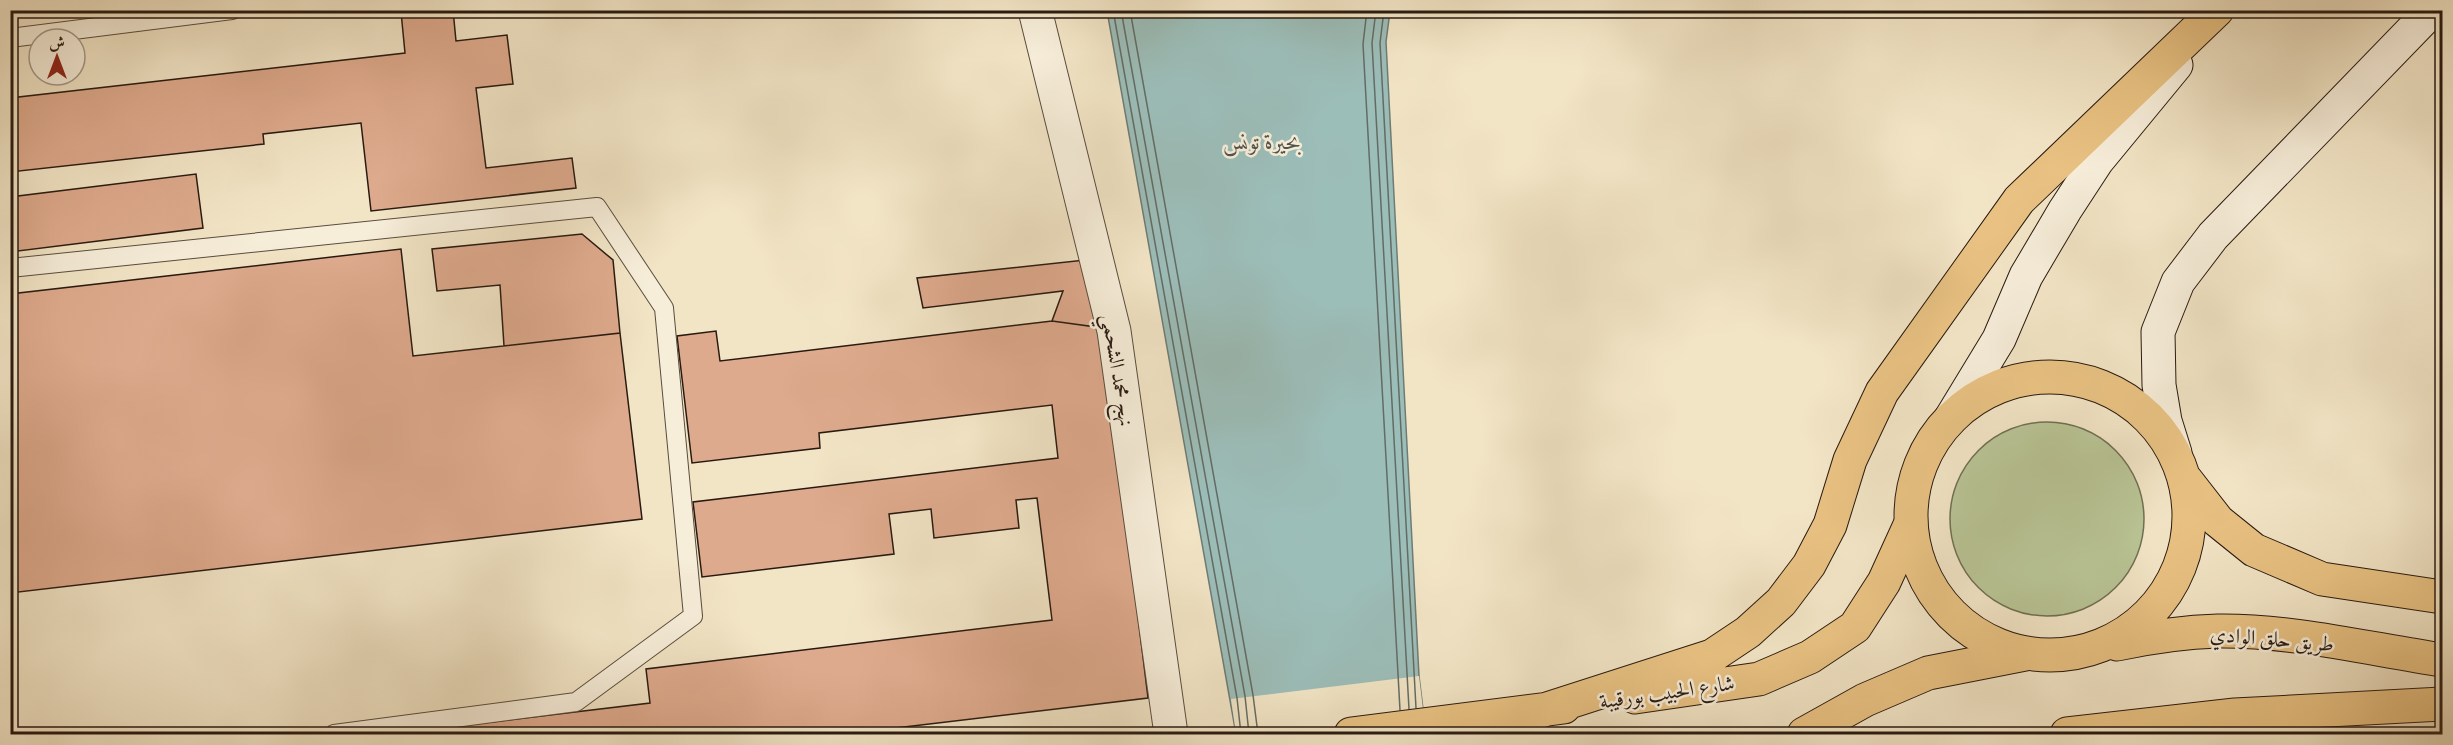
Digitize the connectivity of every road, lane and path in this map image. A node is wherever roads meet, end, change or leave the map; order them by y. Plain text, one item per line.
1 (232, 10) edge
2 (1035, 10) edge
3 (2219, 10) edge
4 (2432, 10) edge
5 (10, 38) edge
6 (10, 268) edge
7 (1951, 418) junction
8 (2180, 466) junction
9 (1910, 525) junction
10 (2442, 597) edge
11 (2101, 647) junction
12 (2025, 654) junction
13 (2442, 660) edge
14 (2442, 704) edge
15 (1541, 711) junction
16 (334, 735) edge
17 (1171, 735) edge
18 (1351, 735) edge
19 (1804, 735) edge
20 (2067, 735) edge

1 - 5 lane
2 - 17 main road, نهج محمد الشحمي
3 - 7 main road
3 - 15 main road
4 - 8 main road
6 - 16 lane
7 - 8 main road
7 - 9 main road
8 - 10 main road
8 - 11 main road
9 - 12 main road
9 - 15 main road, شارع الحبيب بورقيبة
11 - 12 main road
11 - 13 main road, طريق حلق الوادي
12 - 19 main road
14 - 20 main road
15 - 18 main road, شارع الحبيب بورقيبة

